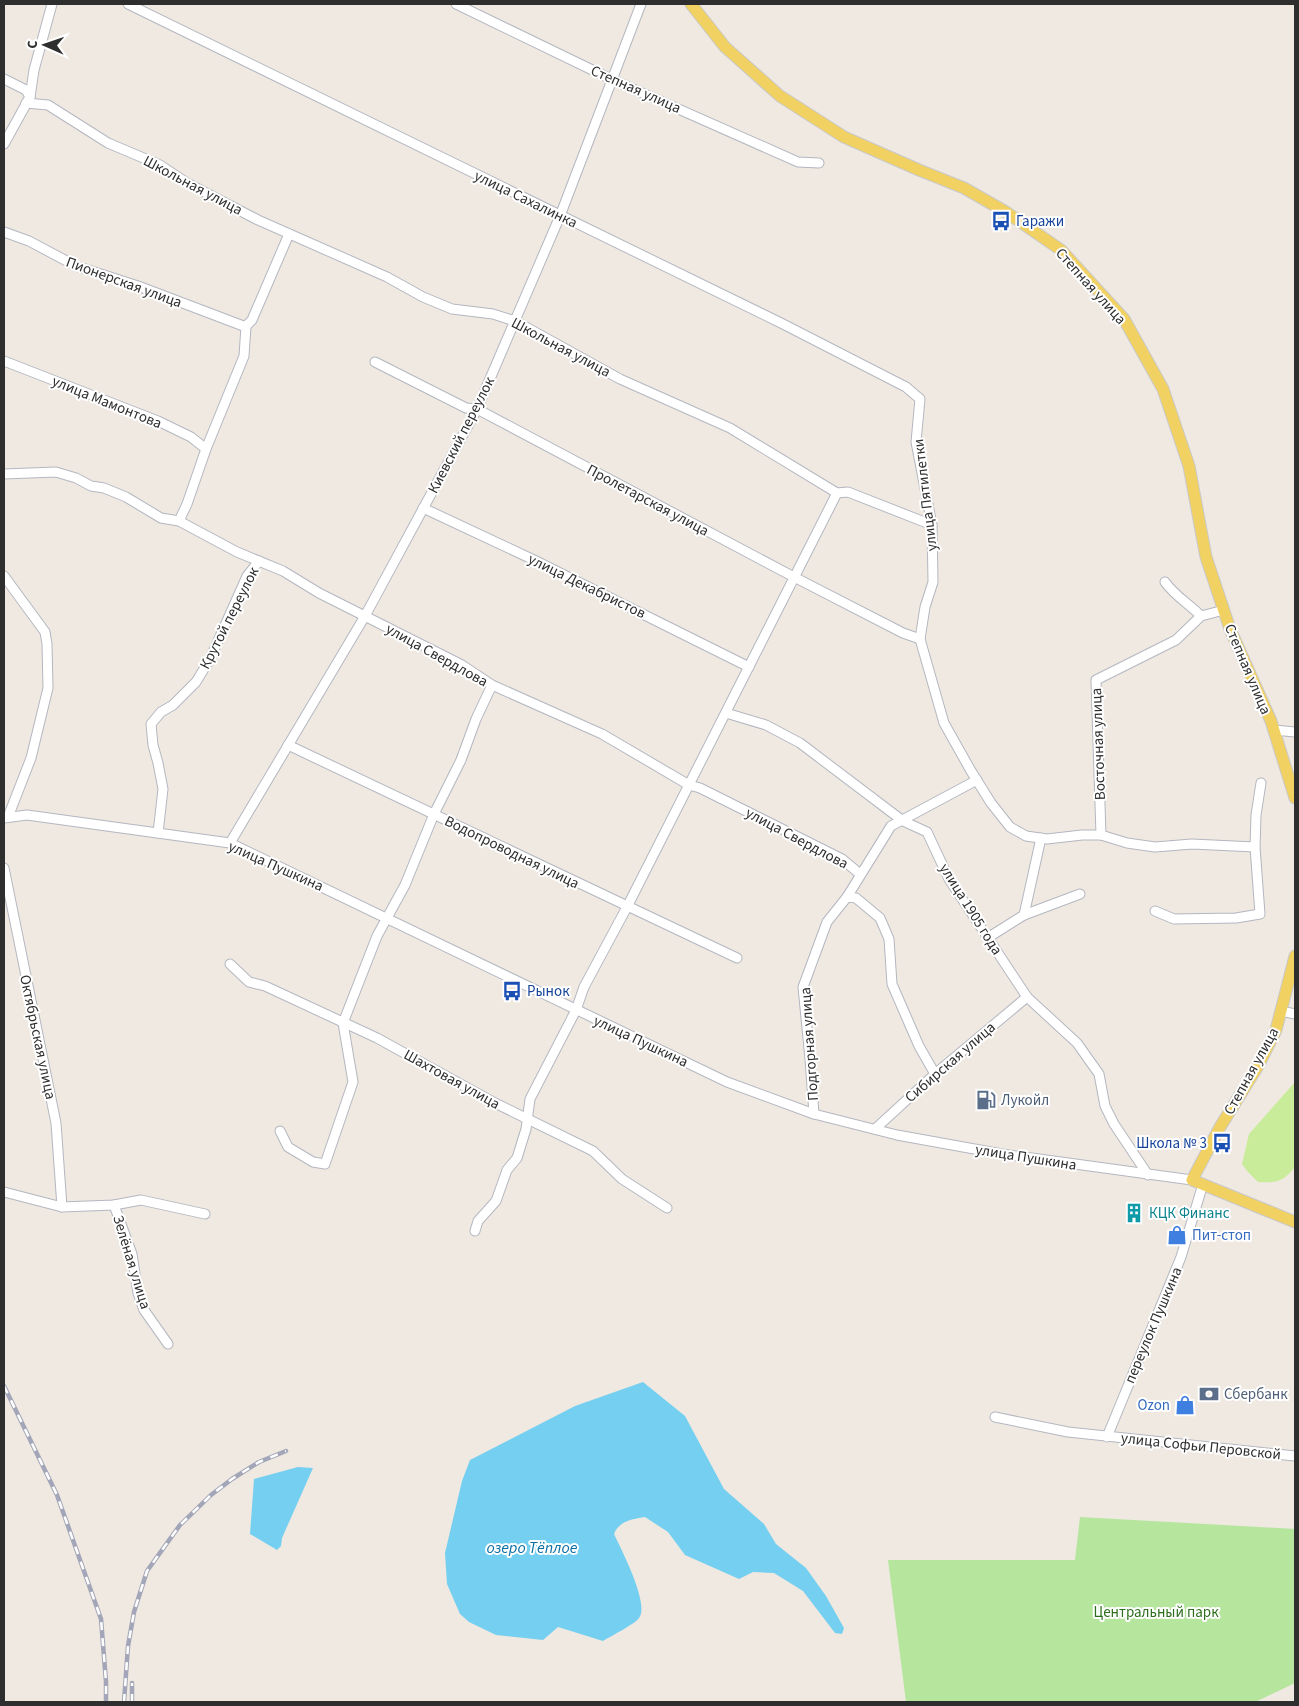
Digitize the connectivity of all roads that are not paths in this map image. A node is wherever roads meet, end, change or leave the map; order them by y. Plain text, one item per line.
1 (52, 4) edge
2 (128, 4) edge
3 (456, 4) edge
4 (641, 4) edge
5 (691, 4) edge
6 (4, 78) edge
7 (613, 80) junction
8 (28, 100) junction
9 (4, 144) edge
10 (820, 163) dead end
11 (560, 216) junction
12 (4, 232) edge
13 (289, 234) junction
14 (515, 321) junction
15 (246, 327) junction
16 (4, 361) edge
17 (375, 362) dead end
18 (920, 399) joint
19 (477, 410) junction
20 (206, 449) junction
21 (4, 474) edge
22 (838, 492) junction
23 (423, 508) junction
24 (179, 521) junction
25 (932, 525) junction
26 (259, 561) junction
27 (4, 576) edge
28 (794, 577) junction
29 (1165, 582) dead end
30 (1224, 610) junction
31 (365, 616) junction
32 (1201, 616) junction
33 (920, 639) junction
34 (749, 667) junction
35 (492, 685) junction
36 (726, 712) junction
37 (1274, 730) junction
38 (1295, 732) edge
39 (288, 745) junction
40 (977, 780) junction
41 (1262, 783) dead end
42 (689, 785) junction
43 (1295, 798) edge
44 (4, 803) edge
45 (434, 814) junction
46 (8, 815) edge
47 (903, 821) junction
48 (158, 833) junction
49 (1101, 836) junction
50 (1044, 838) junction
51 (230, 843) junction
52 (1255, 847) junction
53 (4, 868) edge
54 (860, 874) junction
55 (1080, 894) dead end
56 (847, 897) junction
57 (627, 907) junction
58 (1155, 911) dead end
59 (1024, 915) junction
60 (388, 918) junction
61 (989, 937) junction
62 (1295, 956) edge
63 (737, 958) dead end
64 (230, 964) dead end
65 (1027, 997) junction
66 (576, 1010) junction
67 (1281, 1011) junction
68 (1295, 1014) edge
69 (343, 1023) junction
70 (935, 1074) junction
71 (814, 1114) junction
72 (527, 1119) junction
73 (875, 1129) junction
74 (280, 1131) dead end
75 (1148, 1175) junction
76 (1197, 1182) junction
77 (4, 1192) edge
78 (114, 1204) junction
79 (62, 1207) junction
80 (666, 1208) dead end
81 (205, 1214) dead end
82 (1295, 1222) edge
83 (475, 1231) dead end
84 (168, 1344) dead end
85 (995, 1417) dead end
86 (1107, 1436) junction
87 (1295, 1456) edge

1 - 8 street
2 - 11 street, улица Сахалинка
3 - 7 street, Степная улица
4 - 7 street, Киевский переулок
5 - 30 main road, Степная улица
6 - 8 street
7 - 10 street, Степная улица
7 - 11 street, Киевский переулок
8 - 9 street
8 - 13 street, Школьная улица
11 - 14 street, Киевский переулок
11 - 18 street, улица Сахалинка
12 - 15 street, Пионерская улица
13 - 14 street, Школьная улица
13 - 15 street
14 - 19 street, Киевский переулок
14 - 22 street, Школьная улица
15 - 20 street
16 - 20 street, улица Мамонтова
17 - 19 street, Пролетарская улица
18 - 25 street, улица Пятилетки
19 - 23 street, Киевский переулок
19 - 28 street, Пролетарская улица
20 - 24 street
21 - 24 street, улица Свердлова
22 - 25 street, Школьная улица
22 - 28 street
23 - 31 street, Киевский переулок
23 - 34 street, улица Декабристов
24 - 26 street, улица Свердлова
25 - 33 street, улица Пятилетки
26 - 31 street, улица Свердлова
26 - 48 street, Крутой переулок
27 - 46 street
28 - 33 street, Пролетарская улица
28 - 34 street
29 - 32 street
30 - 32 street, Восточная улица
30 - 37 main road, Степная улица
31 - 35 street, улица Свердлова
31 - 39 street, Киевский переулок
32 - 49 street, Восточная улица
33 - 40 street, улица Пятилетки
34 - 36 street
35 - 42 street, улица Свердлова
35 - 45 street
36 - 42 street
36 - 47 street, улица 1905 года
37 - 38 street
37 - 43 main road, Степная улица
39 - 45 street, Водопроводная улица
39 - 51 street, Киевский переулок
40 - 47 street, Подгорная улица
40 - 50 street, улица Пятилетки
41 - 52 street
42 - 54 street, улица Свердлова
42 - 57 street
44 - 46 street
45 - 57 street, Водопроводная улица
45 - 60 street
46 - 48 street, улица Пушкина
47 - 54 street, Подгорная улица
47 - 61 street, улица 1905 года
48 - 51 street, улица Пушкина
49 - 50 street
49 - 52 street
50 - 59 street
51 - 60 street, улица Пушкина
52 - 58 street
53 - 79 street, Октябрьская улица
54 - 56 street, Подгорная улица
55 - 59 street
56 - 70 street
56 - 71 street, Подгорная улица
57 - 63 street, Водопроводная улица
57 - 66 street
59 - 61 street
60 - 66 street, улица Пушкина
60 - 69 street
61 - 65 street, улица 1905 года
62 - 67 main road, Степная улица
64 - 69 street, Шахтовая улица
65 - 70 street, Сибирская улица
65 - 75 street, улица 1905 года
66 - 71 street, улица Пушкина
66 - 72 street
67 - 68 street
67 - 76 main road, Степная улица
69 - 72 street, Шахтовая улица
69 - 74 street
70 - 73 street, Сибирская улица
71 - 73 street, улица Пушкина
72 - 80 street, Шахтовая улица
72 - 83 street
73 - 75 street, улица Пушкина
75 - 76 street, улица Пушкина
76 - 82 main road, улица Пушкина
76 - 86 street, переулок Пушкина
77 - 79 street, Зелёная улица
78 - 79 street, Зелёная улица
78 - 81 street, Зелёная улица
78 - 84 street, Зелёная улица
85 - 86 street, улица Софьи Перовской
86 - 87 street, улица Софьи Перовской

